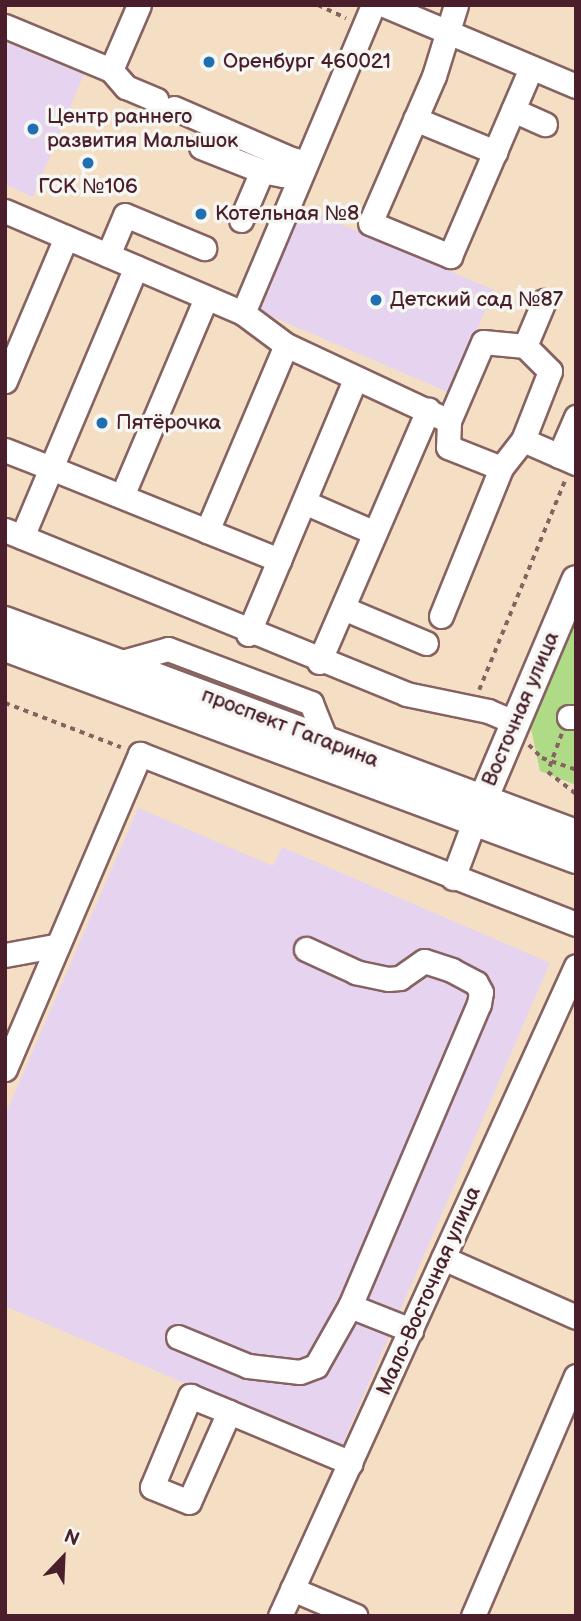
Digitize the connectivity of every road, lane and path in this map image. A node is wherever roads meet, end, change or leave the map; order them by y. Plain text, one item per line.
1 (139, 5) edge
2 (318, 5) edge
3 (384, 5) edge
4 (456, 5) edge
5 (326, 7) edge
6 (368, 15) edge
7 (5, 26) edge
8 (445, 31) junction
9 (531, 68) junction
10 (111, 70) junction
11 (576, 86) edge
12 (513, 110) junction
13 (415, 119) junction
14 (545, 124) dead end
15 (201, 147) dead end
16 (495, 152) junction
17 (300, 163) junction
18 (262, 171) junction
19 (5, 211) edge
20 (241, 220) dead end
21 (66, 237) junction
22 (204, 248) dead end
23 (108, 255) junction
24 (136, 267) junction
25 (206, 298) junction
26 (544, 301) dead end
27 (243, 313) junction
28 (286, 345) junction
29 (525, 346) junction
30 (355, 379) junction
31 (5, 381) edge
32 (428, 410) junction
33 (576, 417) edge
34 (449, 421) junction
35 (523, 440) junction
36 (5, 450) edge
37 (567, 464) edge
38 (51, 468) junction
39 (502, 468) junction
40 (122, 496) junction
41 (304, 502) junction
42 (207, 531) junction
43 (375, 533) junction
44 (13, 534) edge
45 (279, 560) junction
46 (576, 580) edge
47 (343, 608) junction
48 (440, 616) dead end
49 (5, 621) edge
50 (248, 634) junction
51 (426, 643) dead end
52 (5, 647) edge
53 (319, 662) junction
54 (5, 703) edge
55 (471, 709) junction
56 (572, 717) edge
57 (516, 723) junction
58 (140, 754) junction
59 (551, 760) junction
60 (576, 770) edge
61 (576, 794) edge
62 (478, 811) junction
63 (576, 834) edge
64 (576, 859) edge
65 (453, 878) junction
66 (576, 924) edge
67 (54, 946) junction
68 (306, 949) dead end
69 (5, 955) edge
70 (576, 966) edge
71 (5, 1069) edge
72 (443, 1258) junction
73 (350, 1306) junction
74 (576, 1317) edge
75 (411, 1329) junction
76 (178, 1337) dead end
77 (576, 1376) edge
78 (229, 1412) dead end
79 (351, 1463) junction
80 (292, 1588) junction
81 (280, 1616) edge
82 (356, 1616) edge
83 (473, 1616) edge

1 - 10 street
2 - 5 path
3 - 8 street
4 - 8 street
5 - 6 path
6 - 17 street
7 - 10 street
8 - 9 street
8 - 13 street
9 - 11 street
9 - 12 street
10 - 17 street
12 - 14 street
12 - 16 street
13 - 16 street
13 - 16 street
15 - 18 street
17 - 18 street
17 - 27 street
18 - 20 street
19 - 21 street
21 - 23 street
21 - 31 street
22 - 23 street
23 - 24 street
24 - 25 street
24 - 38 street
25 - 27 street
25 - 40 street
26 - 29 street
27 - 28 street
28 - 30 street
28 - 42 street
29 - 34 street
29 - 35 street
30 - 32 street
30 - 41 street
32 - 34 street
32 - 43 street
33 - 37 street
34 - 39 street
35 - 37 street
35 - 39 street
36 - 38 street
37 - 55 path
38 - 40 street
38 - 44 street
39 - 48 street
40 - 42 street
41 - 43 street
41 - 45 street
42 - 45 street
43 - 47 street
44 - 50 street
45 - 50 street
46 - 57 main road, Восточная улица
47 - 51 street
47 - 53 street
49 - 62 main road, проспект Гагарина
50 - 53 street
52 - 62 main road, проспект Гагарина
53 - 55 street
54 - 58 path
55 - 57 street
56 - 59 path
57 - 62 main road, Восточная улица
58 - 65 street
58 - 67 street
59 - 60 path
59 - 61 path
62 - 63 main road, проспект Гагарина
62 - 64 main road, проспект Гагарина
62 - 65 street
65 - 66 street
67 - 69 street
67 - 71 street
68 - 73 street
70 - 72 street, Мало-Восточная улица
72 - 74 street
72 - 75 street, Мало-Восточная улица
73 - 75 street
73 - 76 street
75 - 79 street, Мало-Восточная улица
77 - 83 street
78 - 79 street
79 - 80 street, Мало-Восточная улица
80 - 81 street, Мало-Восточная улица
80 - 82 street

